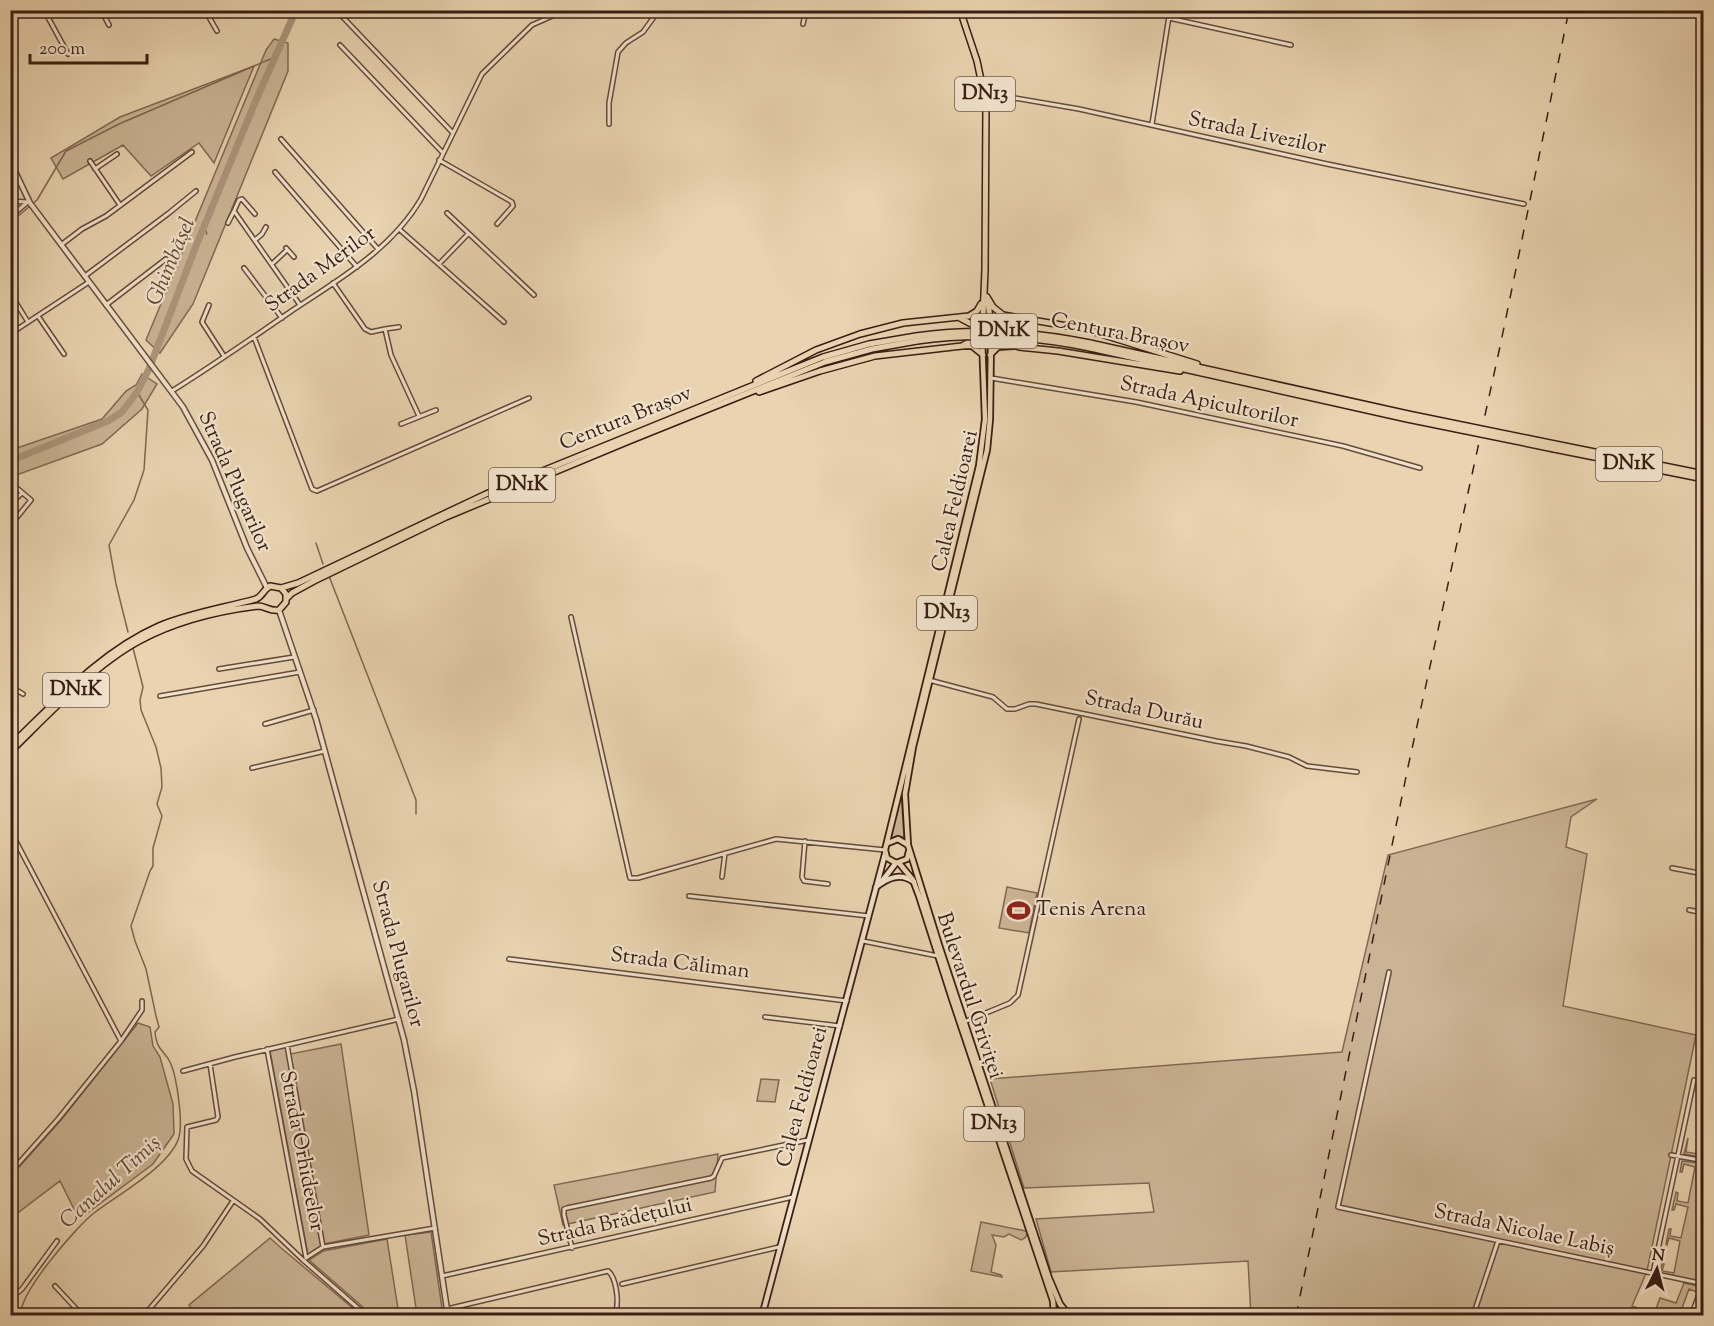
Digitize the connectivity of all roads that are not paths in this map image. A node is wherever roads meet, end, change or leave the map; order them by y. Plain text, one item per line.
1 (44, 10) edge
2 (101, 10) edge
3 (205, 10) edge
4 (566, 10) edge
5 (659, 10) edge
6 (806, 10) edge
7 (960, 10) edge
8 (1170, 10) edge
9 (337, 11) edge
10 (1169, 18) junction
11 (803, 24) dead end
12 (109, 25) dead end
13 (217, 31) dead end
14 (340, 45) dead end
15 (1291, 45) dead end
16 (68, 54) dead end
17 (985, 93) junction
18 (609, 124) dead end
19 (1152, 124) junction
20 (452, 132) junction
21 (281, 139) dead end
22 (192, 152) dead end
23 (442, 152) junction
24 (117, 153) dead end
25 (439, 160) junction
26 (10, 161) edge
27 (90, 161) dead end
28 (95, 169) junction
29 (275, 172) dead end
30 (196, 191) dead end
31 (10, 201) edge
32 (29, 202) junction
33 (1524, 204) dead end
34 (120, 205) junction
35 (234, 212) junction
36 (447, 213) dead end
37 (255, 214) dead end
38 (10, 217) edge
39 (228, 223) dead end
40 (497, 224) dead end
41 (266, 227) dead end
42 (399, 229) junction
43 (468, 234) junction
44 (255, 240) junction
45 (60, 245) junction
46 (378, 249) junction
47 (294, 257) dead end
48 (166, 259) dead end
49 (272, 264) junction
50 (439, 264) junction
51 (357, 267) junction
52 (244, 268) dead end
53 (84, 276) junction
54 (89, 282) junction
55 (333, 283) junction
56 (10, 293) edge
57 (534, 295) dead end
58 (985, 297) junction
59 (106, 305) junction
60 (209, 305) dead end
61 (301, 305) junction
62 (39, 316) junction
63 (1015, 317) junction
64 (282, 318) junction
65 (960, 318) junction
66 (993, 321) junction
67 (504, 322) dead end
68 (28, 323) junction
69 (979, 324) junction
70 (399, 327) dead end
71 (385, 329) junction
72 (10, 334) edge
73 (254, 337) junction
74 (981, 337) junction
75 (992, 338) junction
76 (962, 346) junction
77 (1019, 347) junction
78 (64, 354) dead end
79 (990, 355) junction
80 (224, 356) junction
81 (983, 356) junction
82 (1206, 371) junction
83 (990, 378) junction
84 (172, 391) junction
85 (529, 398) dead end
86 (722, 400) junction
87 (436, 410) dead end
88 (419, 416) junction
89 (401, 424) dead end
90 (1555, 447) junction
91 (1420, 468) dead end
92 (1704, 474) edge
93 (1704, 479) edge
94 (10, 487) edge
95 (21, 494) junction
96 (10, 504) edge
97 (10, 519) edge
98 (267, 588) junction
99 (281, 588) junction
100 (262, 597) junction
101 (287, 598) junction
102 (264, 606) junction
103 (279, 610) junction
104 (571, 617) dead end
105 (294, 657) junction
106 (219, 669) dead end
107 (300, 672) junction
108 (929, 680) junction
109 (10, 686) edge
110 (23, 694) dead end
111 (160, 696) dead end
112 (314, 710) junction
113 (1079, 719) dead end
114 (265, 724) dead end
115 (10, 746) edge
116 (325, 751) junction
117 (10, 752) edge
118 (252, 768) dead end
119 (1357, 772) dead end
120 (11, 832) edge
121 (805, 841) junction
122 (888, 843) junction
123 (908, 846) junction
124 (885, 852) junction
125 (725, 853) junction
126 (898, 863) junction
127 (1672, 868) dead end
128 (1704, 874) edge
129 (722, 877) dead end
130 (915, 883) junction
131 (828, 884) dead end
132 (876, 887) junction
133 (689, 896) dead end
134 (1689, 910) dead end
135 (1704, 913) edge
136 (869, 916) junction
137 (863, 941) junction
138 (938, 956) junction
139 (509, 958) dead end
140 (1389, 972) dead end
141 (142, 1001) dead end
142 (847, 1001) junction
143 (765, 1017) dead end
144 (399, 1020) junction
145 (964, 1022) junction
146 (840, 1026) junction
147 (121, 1041) junction
148 (287, 1045) junction
149 (267, 1049) junction
150 (210, 1064) junction
151 (183, 1071) dead end
152 (1694, 1080) dead end
153 (809, 1140) junction
154 (1671, 1155) dead end
155 (1678, 1156) junction
156 (1700, 1160) dead end
157 (10, 1173) edge
158 (793, 1197) junction
159 (234, 1200) junction
160 (435, 1228) junction
161 (57, 1241) dead end
162 (1498, 1241) junction
163 (779, 1247) junction
164 (323, 1248) junction
165 (572, 1248) junction
166 (305, 1259) junction
167 (1653, 1274) junction
168 (442, 1276) junction
169 (622, 1284) dead end
170 (1703, 1284) edge
171 (55, 1286) dead end
172 (10, 1299) edge
173 (447, 1309) junction
174 (146, 1313) dead end
175 (1069, 1315) edge
176 (83, 1316) edge
177 (367, 1316) edge
178 (448, 1316) edge
179 (607, 1316) edge
180 (762, 1316) edge
181 (1055, 1316) edge
182 (1473, 1316) edge
183 (1691, 1316) edge

1 - 16 street
2 - 12 street
3 - 13 street
4 - 20 street, Strada Merilor
5 - 18 street
6 - 11 street
7 - 17 highway, DN13
8 - 10 street
9 - 20 street
10 - 15 street
10 - 19 street
14 - 23 street
17 - 19 street, Strada Livezilor
17 - 58 highway, DN13
19 - 33 street, Strada Livezilor
20 - 23 street, Strada Merilor
21 - 46 street
22 - 34 street
23 - 25 street, Strada Merilor
24 - 28 street
25 - 40 street
25 - 42 street, Strada Merilor
26 - 32 street, Strada Plugarilor
27 - 28 street
28 - 34 street
29 - 51 street
30 - 53 street
31 - 32 street
32 - 38 street
32 - 45 street, Strada Plugarilor
34 - 45 street
35 - 37 street
35 - 39 street
35 - 44 street
36 - 43 street
41 - 44 street
42 - 46 street, Strada Merilor
42 - 50 street
43 - 50 street
43 - 57 street
44 - 49 street
45 - 53 street, Strada Plugarilor
46 - 51 street, Strada Merilor
47 - 49 street
48 - 59 street
49 - 61 street
50 - 67 street
51 - 55 street, Strada Merilor
52 - 64 street
53 - 54 street, Strada Plugarilor
54 - 59 street, Strada Plugarilor
54 - 62 street
55 - 61 street, Strada Merilor
55 - 71 street
56 - 68 street
58 - 63 highway
58 - 65 highway
58 - 66 highway, DN13
58 - 69 highway, DN13
59 - 84 street, Strada Plugarilor
60 - 80 street
61 - 64 street, Strada Merilor
62 - 68 street
62 - 78 street
63 - 66 highway
63 - 82 highway, DN1K
64 - 73 street, Strada Merilor
65 - 69 highway
65 - 86 highway
66 - 69 highway
66 - 75 highway, DN13
68 - 72 street
69 - 74 highway, DN13
70 - 71 street
71 - 88 street
73 - 80 street, Strada Merilor
73 - 85 street
74 - 75 highway
74 - 76 highway
74 - 81 main road, Calea Feldioarei / DN13
75 - 77 highway
75 - 79 main road, Calea Feldioarei / DN13
76 - 81 main road
76 - 86 highway
77 - 79 main road
77 - 82 highway
79 - 83 main road, Calea Feldioarei / DN13
80 - 84 street, Strada Merilor
81 - 122 main road, Calea Feldioarei / DN13
82 - 86 highway, Centura Brașov / DN1K, bridge
82 - 90 highway, Centura Brașov / DN1K, bridge
83 - 91 street, Strada Apicultorilor
83 - 108 main road, Calea Feldioarei / DN13
84 - 98 street, Strada Plugarilor
86 - 99 highway, Centura Brașov / DN1K
86 - 101 highway, Centura Brașov / DN1K
87 - 88 street
88 - 89 street
90 - 92 highway, Centura Brașov / DN1K
90 - 93 highway, Centura Brașov / DN1K
94 - 95 street
95 - 96 street
95 - 97 street
98 - 99 highway, Centura Brașov / DN1K
98 - 100 highway
99 - 101 highway
100 - 102 highway
100 - 115 highway, DN1K
101 - 103 highway, Centura Brașov / DN1K
102 - 103 highway, DN1K
102 - 117 highway, DN1K
103 - 105 street, Strada Plugarilor
104 - 125 street
105 - 106 street
105 - 107 street, Strada Plugarilor
107 - 111 street
107 - 112 street, Strada Plugarilor
108 - 119 street, Strada Durău
108 - 123 main road, Calea Feldioarei / DN13
109 - 110 street
112 - 114 street
112 - 116 street, Strada Plugarilor
113 - 145 street, Bulevardul Griviței
116 - 118 street
116 - 144 street, Strada Plugarilor
120 - 147 street
121 - 124 street
121 - 125 street
121 - 131 street
122 - 123 main road
122 - 124 main road, Calea Feldioarei / DN13
123 - 126 main road, Calea Feldioarei
123 - 145 main road, Bulevardul Griviței / DN13
124 - 126 main road, DN13
124 - 132 main road, Calea Feldioarei
125 - 129 street
126 - 130 main road, Bulevardul Griviței / DN13
126 - 132 main road, Calea Feldioarei
127 - 128 street
130 - 132 main road
130 - 138 main road, Bulevardul Griviței / DN13
132 - 136 main road, Calea Feldioarei
133 - 136 street
134 - 135 street
136 - 137 main road, Calea Feldioarei
137 - 138 street
137 - 142 main road, Calea Feldioarei
138 - 181 main road, Bulevardul Griviței / DN13
139 - 142 street, Strada Căliman
140 - 162 street, Strada Nicolae Labiș
141 - 147 street
142 - 146 main road, Calea Feldioarei
143 - 146 street
144 - 148 street
144 - 160 street, Strada Plugarilor
145 - 175 main road, Bulevardul Griviței
146 - 153 main road, Calea Feldioarei
147 - 157 street
148 - 149 street
148 - 164 street
149 - 150 street
149 - 166 street, Strada Orhideelor
150 - 151 street
150 - 159 street
152 - 155 street
153 - 158 main road, Calea Feldioarei
153 - 165 street
154 - 155 street
155 - 156 street
155 - 167 street
158 - 163 main road, Calea Feldioarei
158 - 165 street, Strada Brădețului
159 - 166 street
159 - 174 street
160 - 164 street
160 - 168 street, Strada Plugarilor
161 - 172 street
162 - 167 street, Strada Nicolae Labiș
162 - 182 street
163 - 169 street
163 - 180 main road, Calea Feldioarei
164 - 166 street
165 - 168 street, Strada Brădețului
166 - 177 street
167 - 170 street, Strada Nicolae Labiș
168 - 173 street, Strada Plugarilor
170 - 183 street
171 - 176 street
173 - 178 street, Strada Plugarilor
173 - 179 street
175 - 181 main road

